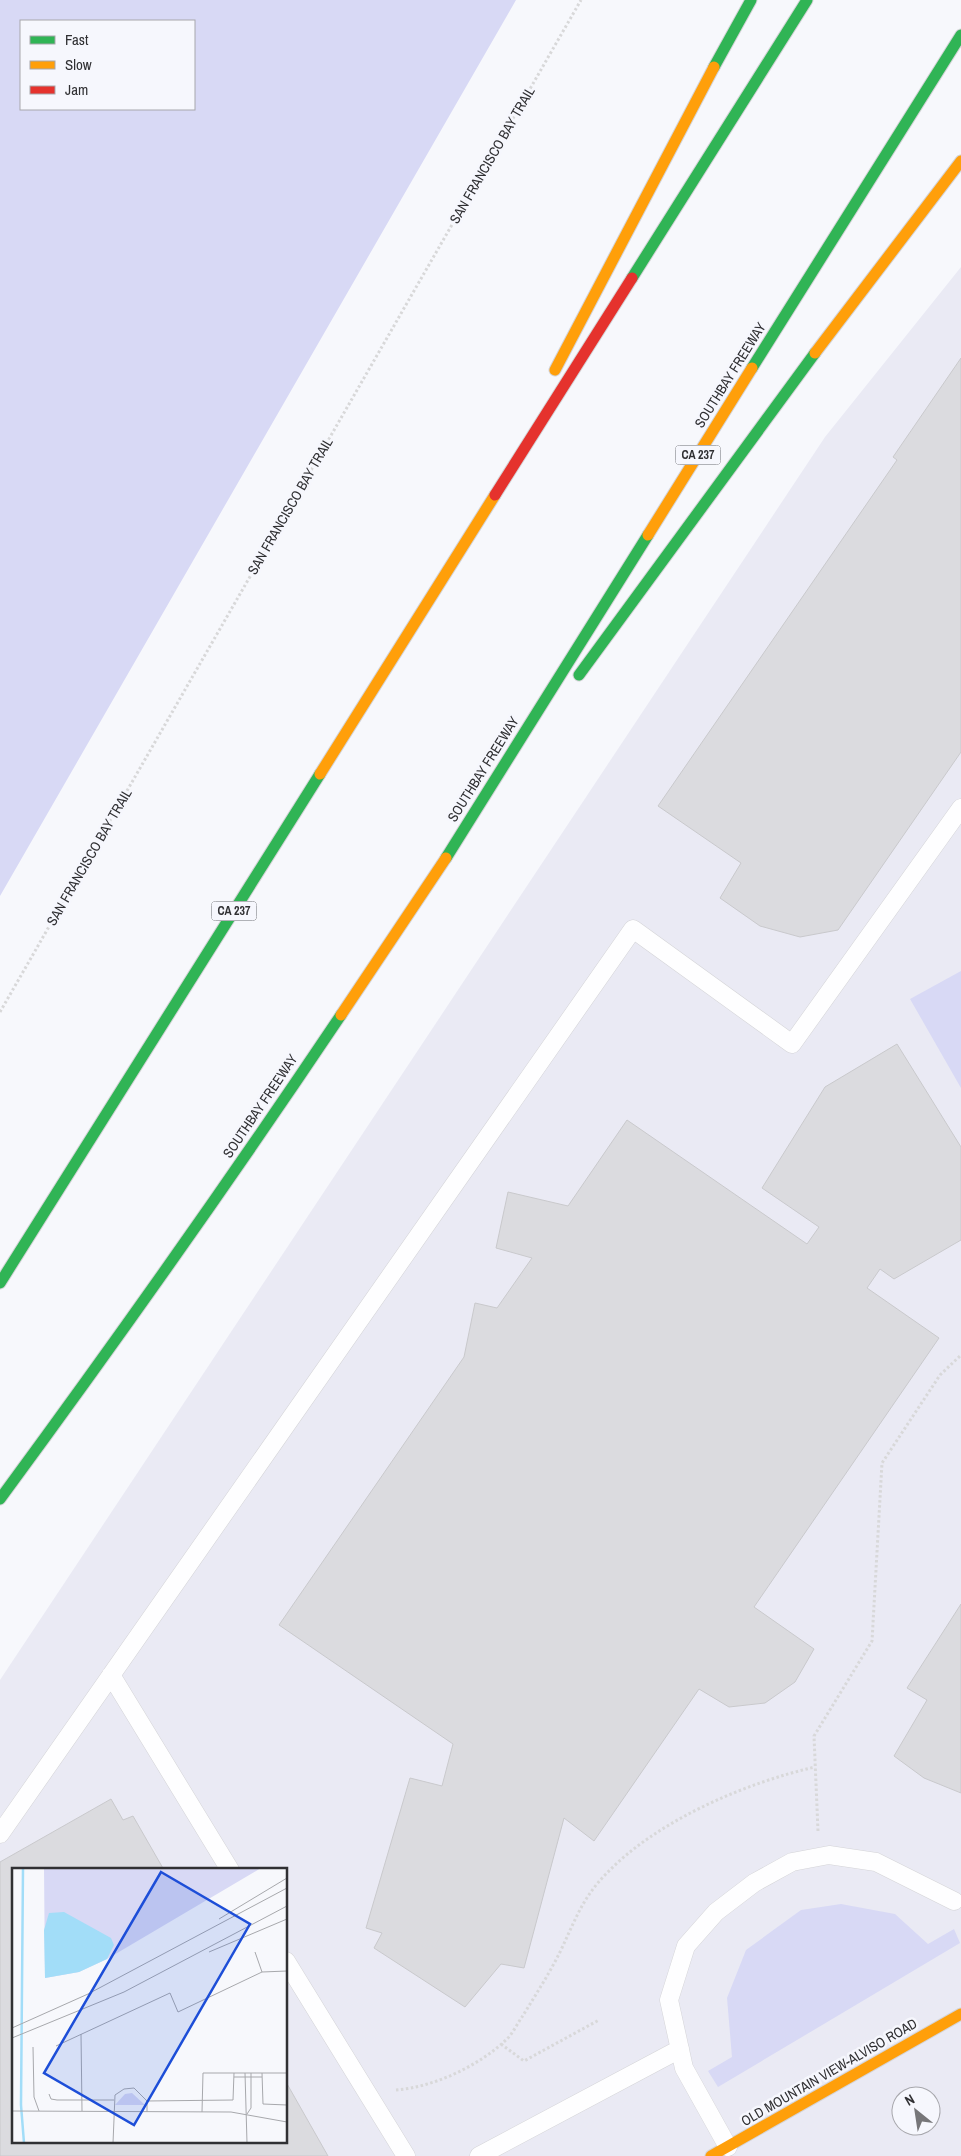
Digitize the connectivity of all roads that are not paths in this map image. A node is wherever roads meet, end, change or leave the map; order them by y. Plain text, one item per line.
1 (751, 0) edge
2 (807, 0) edge
3 (961, 35) edge
4 (961, 161) edge
5 (548, 382) dead end
6 (530, 417) dead end
7 (467, 539) junction
8 (574, 683) dead end
9 (545, 723) dead end
10 (961, 808) edge
11 (435, 875) junction
12 (0, 1283) edge
13 (0, 1498) edge
14 (111, 1675) junction
15 (0, 1834) edge
16 (229, 1868) edge
17 (959, 1904) edge
18 (288, 1964) edge
19 (961, 2014) edge
20 (680, 2049) junction
21 (731, 2151) edge
22 (406, 2156) edge
23 (479, 2156) edge
24 (711, 2156) edge

1 - 5 main road
2 - 7 main road, CA 237
3 - 11 main road, SOUTHBAY FREEWAY / CA 237
4 - 8 main road
6 - 7 main road
7 - 12 main road, CA 237
9 - 11 main road
10 - 14 lane
11 - 13 main road, SOUTHBAY FREEWAY / CA 237
14 - 15 lane
14 - 16 lane
17 - 20 lane
18 - 22 lane
19 - 21 main road, OLD MOUNTAIN VIEW-ALVISO ROAD
20 - 21 lane
20 - 23 lane
21 - 24 main road, OLD MOUNTAIN VIEW-ALVISO ROAD

